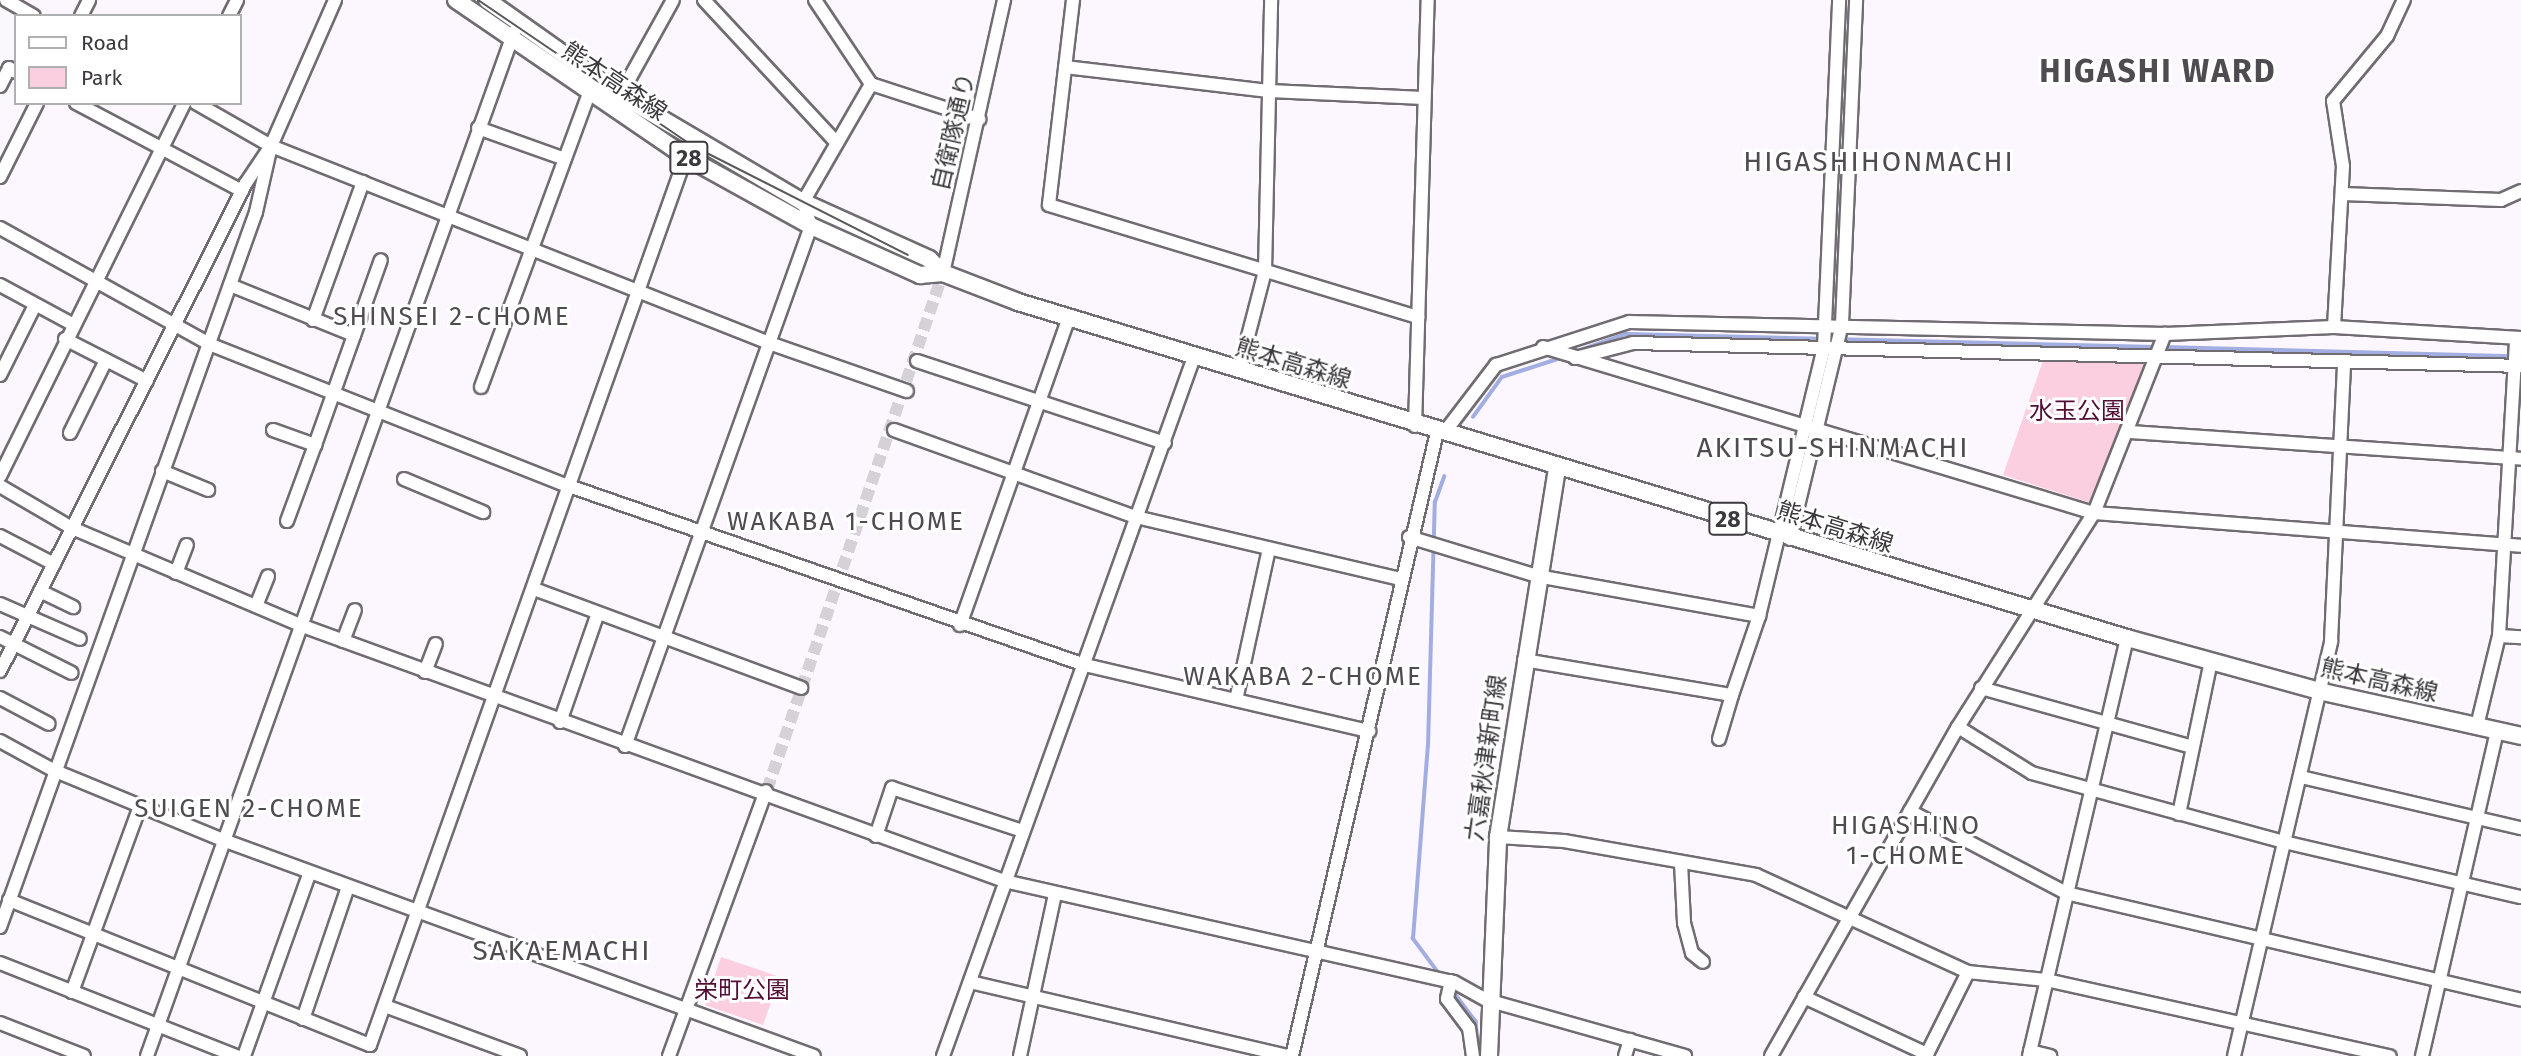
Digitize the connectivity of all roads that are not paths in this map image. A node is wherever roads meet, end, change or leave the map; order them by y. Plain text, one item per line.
1 (6, 0) edge
2 (335, 0) edge
3 (456, 0) edge
4 (487, 0) edge
5 (673, 0) edge
6 (704, 0) edge
7 (815, 0) edge
8 (1004, 0) edge
9 (1073, 0) edge
10 (1271, 0) edge
11 (1428, 0) edge
12 (1839, 0) edge
13 (1856, 0) edge
14 (2404, 0) edge
15 (30, 14) edge
16 (517, 21) junction
17 (512, 40) junction
18 (1065, 67) junction
19 (14, 71) edge
20 (871, 84) junction
21 (0, 86) edge
22 (1269, 91) junction
23 (589, 93) junction
24 (1424, 98) junction
25 (616, 102) junction
26 (36, 105) edge
27 (80, 105) edge
28 (183, 105) edge
29 (199, 105) edge
30 (979, 119) junction
31 (478, 128) junction
32 (692, 139) junction
33 (836, 142) junction
34 (271, 146) junction
35 (161, 149) junction
36 (688, 158) junction
37 (565, 159) junction
38 (0, 177) edge
39 (363, 182) junction
40 (242, 191) junction
41 (2521, 191) edge
42 (2343, 194) junction
43 (803, 202) junction
44 (447, 214) junction
45 (811, 226) junction
46 (0, 228) edge
47 (533, 250) junction
48 (381, 260) dead end
49 (1265, 271) junction
50 (943, 274) junction
51 (93, 280) junction
52 (0, 285) edge
53 (230, 285) junction
54 (638, 291) junction
55 (34, 304) junction
56 (1419, 317) junction
57 (1069, 318) junction
58 (313, 320) junction
59 (72, 324) junction
60 (176, 325) junction
61 (2334, 327) junction
62 (354, 335) junction
63 (1832, 335) junction
64 (65, 339) junction
65 (2518, 341) edge
66 (769, 343) junction
67 (209, 344) junction
68 (2161, 347) junction
69 (1549, 349) junction
70 (1194, 357) junction
71 (1575, 358) junction
72 (106, 360) junction
73 (917, 360) dead end
74 (2517, 364) edge
75 (2344, 366) junction
76 (1239, 371) junction
77 (0, 375) edge
78 (147, 382) junction
79 (481, 387) dead end
80 (907, 391) dead end
81 (335, 392) junction
82 (1038, 402) junction
83 (378, 408) junction
84 (1415, 426) junction
85 (1808, 426) junction
86 (273, 430) dead end
87 (894, 430) dead end
88 (1440, 432) junction
89 (2129, 432) junction
90 (70, 433) dead end
91 (1820, 433) junction
92 (1165, 443) junction
93 (315, 445) junction
94 (2339, 450) junction
95 (2515, 459) edge
96 (1557, 468) junction
97 (162, 471) junction
98 (1012, 475) junction
99 (0, 476) edge
100 (404, 479) dead end
101 (566, 485) junction
102 (0, 486) edge
103 (208, 489) dead end
104 (484, 512) dead end
105 (2094, 513) junction
106 (1136, 517) junction
107 (287, 521) dead end
108 (72, 528) junction
109 (698, 531) junction
110 (0, 536) edge
111 (1784, 536) junction
112 (1409, 537) junction
113 (2334, 537) junction
114 (187, 545) dead end
115 (2505, 545) junction
116 (2521, 546) edge
117 (1269, 549) junction
118 (131, 554) junction
119 (54, 564) junction
120 (176, 573) junction
121 (268, 576) dead end
122 (1537, 576) junction
123 (1400, 579) junction
124 (534, 589) junction
125 (40, 591) junction
126 (0, 604) edge
127 (256, 606) junction
128 (73, 607) dead end
129 (2029, 609) junction
130 (355, 610) dead end
131 (598, 612) junction
132 (1759, 616) junction
133 (27, 618) junction
134 (300, 625) junction
135 (960, 625) junction
136 (2499, 636) junction
137 (0, 637) edge
138 (663, 637) junction
139 (2521, 637) edge
140 (2127, 638) junction
141 (80, 639) dead end
142 (344, 641) junction
143 (436, 644) dead end
144 (15, 645) junction
145 (1524, 660) junction
146 (2211, 662) junction
147 (1085, 665) junction
148 (0, 671) edge
149 (425, 672) junction
150 (72, 673) dead end
151 (801, 688) dead end
152 (1981, 688) junction
153 (2323, 692) junction
154 (1732, 695) junction
155 (0, 698) edge
156 (495, 698) junction
157 (1236, 700) junction
158 (560, 722) junction
159 (50, 724) dead end
160 (2107, 724) junction
161 (1958, 726) junction
162 (2477, 726) junction
163 (2497, 730) junction
164 (1369, 731) junction
165 (2521, 736) edge
166 (1719, 739) dead end
167 (0, 740) edge
168 (625, 746) junction
169 (2192, 747) junction
170 (53, 770) junction
171 (2301, 776) junction
172 (2091, 791) junction
173 (764, 793) junction
174 (140, 806) junction
175 (1910, 811) junction
176 (2179, 814) junction
177 (2477, 818) junction
178 (2521, 828) edge
179 (1023, 831) junction
180 (876, 836) junction
181 (1498, 837) junction
182 (223, 840) junction
183 (2284, 842) junction
184 (1681, 863) junction
185 (310, 872) junction
186 (1004, 881) junction
187 (2463, 884) junction
188 (348, 887) junction
189 (2066, 893) junction
190 (1055, 894) junction
191 (2521, 897) edge
192 (9, 900) junction
193 (417, 913) junction
194 (1853, 914) junction
195 (0, 927) edge
196 (94, 936) junction
197 (2262, 939) junction
198 (1317, 952) junction
199 (1703, 962) dead end
200 (0, 964) edge
201 (178, 971) junction
202 (1968, 972) junction
203 (2046, 980) junction
204 (1451, 981) junction
205 (2439, 981) junction
206 (970, 982) junction
207 (72, 992) junction
208 (1804, 998) junction
209 (1033, 1000) junction
210 (1487, 1000) junction
211 (2521, 1000) edge
212 (261, 1003) junction
213 (385, 1006) junction
214 (686, 1010) junction
215 (303, 1019) junction
216 (2241, 1022) junction
217 (0, 1023) edge
218 (157, 1027) junction
219 (1630, 1040) junction
220 (368, 1050) edge
221 (2029, 1054) edge
222 (1927, 1055) edge
223 (84, 1056) edge
224 (147, 1056) edge
225 (236, 1056) edge
226 (244, 1056) edge
227 (520, 1056) edge
228 (669, 1056) edge
229 (814, 1056) edge
230 (943, 1056) edge
231 (1020, 1056) edge
232 (1290, 1056) edge
233 (1473, 1056) edge
234 (1489, 1056) edge
235 (1625, 1056) edge
236 (1685, 1056) edge
237 (1771, 1056) edge
238 (2050, 1056) edge
239 (2234, 1056) edge
240 (2389, 1056) edge
241 (2421, 1056) edge

1 - 15 street
2 - 34 street
3 - 17 main road, 熊本高森線 / 28
4 - 16 main road, 熊本高森線 / 28
5 - 25 street
6 - 33 street
7 - 20 street
8 - 30 street, 自衛隊通り
9 - 18 street
10 - 22 street
11 - 24 street
12 - 63 street
13 - 63 street
14 - 42 street
16 - 17 street
16 - 25 main road, 熊本高森線 / 28
17 - 23 main road, 熊本高森線 / 28
17 - 31 street
18 - 22 street
18 - 49 street
19 - 21 street
20 - 30 street
20 - 33 street
22 - 24 street
22 - 49 street
23 - 25 main road, 熊本高森線 / 28
23 - 37 street
24 - 56 street
25 - 32 main road, 熊本高森線 / 28
25 - 36 main road, 熊本高森線 / 28
26 - 38 street
27 - 35 street
28 - 35 street
29 - 34 street
30 - 50 street, 自衛隊通り
31 - 37 street
31 - 44 street
32 - 36 street
32 - 43 main road, 熊本高森線 / 28
33 - 43 street
34 - 39 street
34 - 40 street
34 - 53 street
35 - 40 street
35 - 51 street
36 - 45 main road, 熊本高森線 / 28
36 - 54 street
37 - 47 street
39 - 44 street
39 - 58 street
40 - 60 street
41 - 42 street
42 - 61 street
43 - 45 street
43 - 50 main road, 熊本高森線 / 28
44 - 47 street
44 - 83 street
45 - 50 main road, 熊本高森線 / 28
45 - 66 street
46 - 51 street
47 - 54 street
47 - 79 street
48 - 62 street
49 - 56 street
49 - 76 street
50 - 57 main road, 熊本高森線 / 28
51 - 59 street
51 - 60 street
52 - 55 street
53 - 58 street
53 - 67 street
54 - 66 street
54 - 101 street
55 - 59 street
55 - 77 street
56 - 84 street
57 - 70 main road, 熊本高森線 / 28
57 - 82 street
58 - 62 street
59 - 64 street
60 - 67 street
60 - 78 street
61 - 65 street
61 - 68 street
62 - 81 street
63 - 68 street
63 - 68 street
63 - 69 street
63 - 71 street
63 - 85 street
63 - 91 street
64 - 72 street
64 - 99 street
65 - 74 street
66 - 80 street
66 - 109 street
67 - 81 street
67 - 97 street
68 - 75 street
68 - 89 street
69 - 71 street
69 - 88 street
70 - 76 main road, 熊本高森線 / 28
70 - 92 street
71 - 85 street
72 - 78 street
72 - 90 street
73 - 82 street
74 - 75 street
74 - 95 street
75 - 94 street
76 - 84 main road, 熊本高森線 / 28
78 - 108 street
81 - 83 street
81 - 93 street
82 - 92 street
82 - 98 street
83 - 101 street
83 - 134 street
84 - 88 main road, 熊本高森線 / 28
85 - 91 street
85 - 111 street
86 - 93 street
87 - 98 street
88 - 96 main road, 熊本高森線 / 28
88 - 112 street
89 - 94 street
89 - 105 street
91 - 105 street
91 - 111 street
92 - 106 street
93 - 107 street
94 - 95 street
94 - 113 street
95 - 115 street
96 - 111 main road, 熊本高森線 / 28
96 - 122 main road, 六嘉秋津新町線
97 - 103 street
97 - 118 street
98 - 106 street
98 - 135 street
100 - 104 street
101 - 109 street
101 - 124 street
102 - 108 street
105 - 113 street
105 - 129 street
106 - 117 street
106 - 147 street
108 - 118 street
108 - 119 street
109 - 135 street
109 - 138 street
110 - 119 street
111 - 129 main road, 熊本高森線 / 28
111 - 132 street
112 - 122 street
112 - 123 street
113 - 115 street
113 - 153 street
114 - 120 street
115 - 116 street
115 - 136 street
117 - 123 street
117 - 157 street
118 - 120 street
118 - 170 street
119 - 125 street
120 - 127 street
121 - 127 street
122 - 132 street
122 - 145 main road, 六嘉秋津新町線
123 - 164 street
124 - 131 street
124 - 156 street
125 - 128 street
125 - 133 street
126 - 133 street
127 - 134 street
129 - 140 main road, 熊本高森線 / 28
129 - 152 street
130 - 142 street
131 - 138 street
131 - 158 street
132 - 154 street
133 - 141 street
133 - 144 street
134 - 142 street
134 - 182 street
135 - 147 street
136 - 139 street
136 - 162 street
137 - 144 street
138 - 151 street
138 - 168 street
140 - 146 main road, 熊本高森線 / 28
140 - 160 street
142 - 149 street
143 - 149 street
144 - 148 street
144 - 150 street
145 - 154 street
145 - 181 main road, 六嘉秋津新町線
146 - 153 main road, 熊本高森線 / 28
146 - 169 street
147 - 157 street
147 - 179 street
149 - 156 street
152 - 160 street
152 - 161 street
153 - 162 main road, 熊本高森線 / 28
153 - 171 street
154 - 166 street
155 - 159 street
156 - 158 street
156 - 193 street
157 - 164 street
158 - 168 street
160 - 169 street
160 - 172 street
161 - 172 street
161 - 175 street
162 - 163 main road, 熊本高森線 / 28
163 - 165 main road, 熊本高森線 / 28
163 - 177 street
164 - 198 street
167 - 170 street
168 - 173 street
169 - 176 street
170 - 174 street
170 - 192 street
171 - 177 street
171 - 183 street
172 - 176 street
172 - 189 street
173 - 180 street
173 - 214 street
174 - 182 street
174 - 196 street
175 - 189 street
175 - 194 street
176 - 183 street
177 - 178 street
177 - 187 street
179 - 180 street
179 - 186 street
180 - 186 street
181 - 184 street
181 - 210 main road, 六嘉秋津新町線
182 - 185 street
182 - 201 street
183 - 187 street
183 - 197 street
184 - 194 street
184 - 199 street
185 - 188 street
185 - 212 street
186 - 190 street
186 - 206 street
187 - 191 street
187 - 205 street
188 - 193 street
188 - 215 street
189 - 197 street
189 - 203 street
190 - 198 street
190 - 209 street
192 - 195 street
192 - 196 street
193 - 213 street
193 - 214 street
194 - 202 street
194 - 208 street
196 - 201 street
196 - 207 street
197 - 205 street
197 - 216 street
198 - 204 street
198 - 232 street
200 - 207 street
201 - 212 street
201 - 218 street
202 - 203 street
202 - 222 street
203 - 216 street
203 - 221 street
204 - 210 street
204 - 233 street
205 - 211 street
205 - 241 street
206 - 209 street
206 - 230 street
207 - 218 street
208 - 222 street
208 - 237 street
209 - 231 street
209 - 232 street
210 - 219 street
210 - 234 main road, 六嘉秋津新町線
212 - 215 street
212 - 226 street
213 - 220 street
213 - 227 street
214 - 228 street
214 - 229 street
215 - 220 street
216 - 239 street
216 - 240 street
217 - 223 street
218 - 224 street
218 - 225 street
219 - 235 street
219 - 236 street
221 - 238 street

